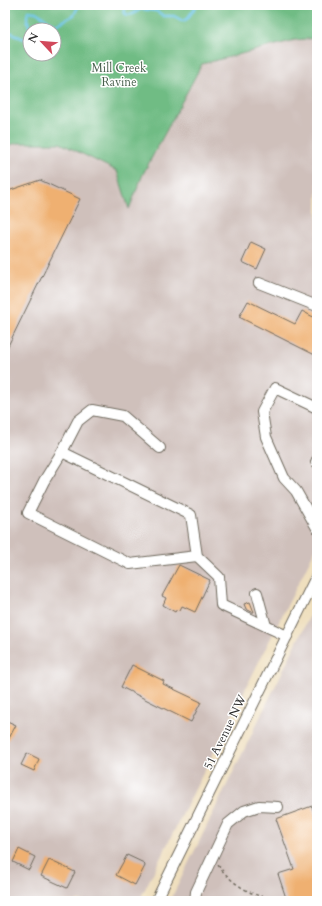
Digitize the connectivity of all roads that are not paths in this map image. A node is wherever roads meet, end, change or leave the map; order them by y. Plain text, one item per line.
1 (259, 283) dead end
2 (317, 306) edge
3 (317, 407) edge
4 (160, 448) dead end
5 (62, 452) junction
6 (317, 528) edge
7 (197, 556) junction
8 (317, 575) edge
9 (257, 593) dead end
10 (266, 626) junction
11 (287, 636) junction
12 (278, 808) dead end
13 (156, 901) edge
14 (195, 901) edge

1 - 2 street
3 - 6 street
4 - 5 street
5 - 7 street
5 - 7 street
7 - 10 street
8 - 11 street, 51 Avenue NW
9 - 10 street
10 - 11 street
11 - 13 street, 51 Avenue NW
12 - 14 street

